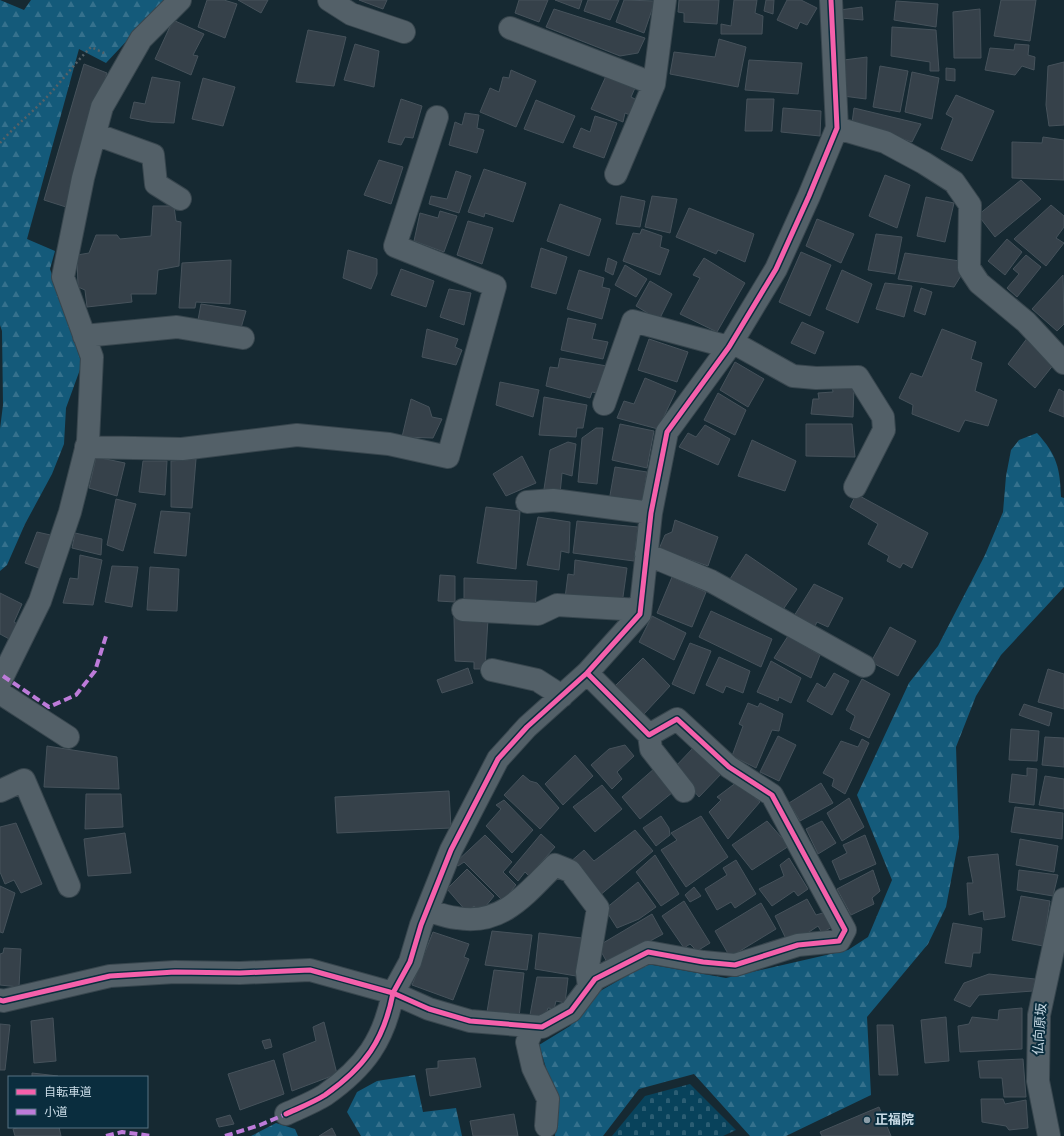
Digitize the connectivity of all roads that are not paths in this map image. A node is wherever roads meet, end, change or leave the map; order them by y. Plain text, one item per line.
1 (180, 0) edge
2 (329, 0) edge
3 (665, 0) edge
4 (831, 0) edge
5 (510, 28) dead end
6 (404, 32) dead end
7 (654, 84) junction
8 (437, 117) dead end
9 (837, 128) junction
10 (95, 134) junction
11 (616, 174) dead end
12 (180, 199) dead end
13 (84, 336) junction
14 (243, 338) dead end
15 (730, 345) junction
16 (1064, 362) edge
17 (604, 404) dead end
18 (86, 446) junction
19 (855, 487) dead end
20 (527, 502) dead end
21 (651, 513) junction
22 (646, 554) junction
23 (463, 610) dead end
24 (640, 610) junction
25 (864, 666) dead end
26 (492, 670) dead end
27 (588, 673) junction
28 (0, 682) edge
29 (0, 693) edge
30 (562, 696) junction
31 (649, 735) junction
32 (68, 737) dead end
33 (0, 791) edge
34 (684, 791) dead end
35 (69, 886) dead end
36 (1064, 899) edge
37 (427, 910) junction
38 (589, 988) junction
39 (394, 993) junction
40 (0, 1000) edge
41 (534, 1028) junction
42 (1043, 1109) junction
43 (286, 1114) dead end
44 (1064, 1125) edge
45 (546, 1126) dead end
46 (1049, 1136) edge

1 - 10 street
2 - 6 street
3 - 7 street
4 - 9 street
5 - 7 street
7 - 11 street
8 - 18 street
9 - 15 street
9 - 16 street
10 - 12 street
10 - 13 street
13 - 14 street
13 - 18 street
15 - 17 street
15 - 19 street
15 - 21 street
18 - 28 street
20 - 21 street
21 - 22 street
22 - 24 street
22 - 25 street
23 - 24 street
24 - 27 street
26 - 30 street
27 - 30 street
27 - 31 street
29 - 32 street
30 - 37 street
31 - 34 street
31 - 38 street
33 - 35 street
36 - 42 street, 仏向原坂
37 - 38 street
37 - 39 street
38 - 41 street
39 - 40 street
39 - 41 street
39 - 43 street
41 - 45 street
42 - 44 street
42 - 46 street, 仏向原坂

